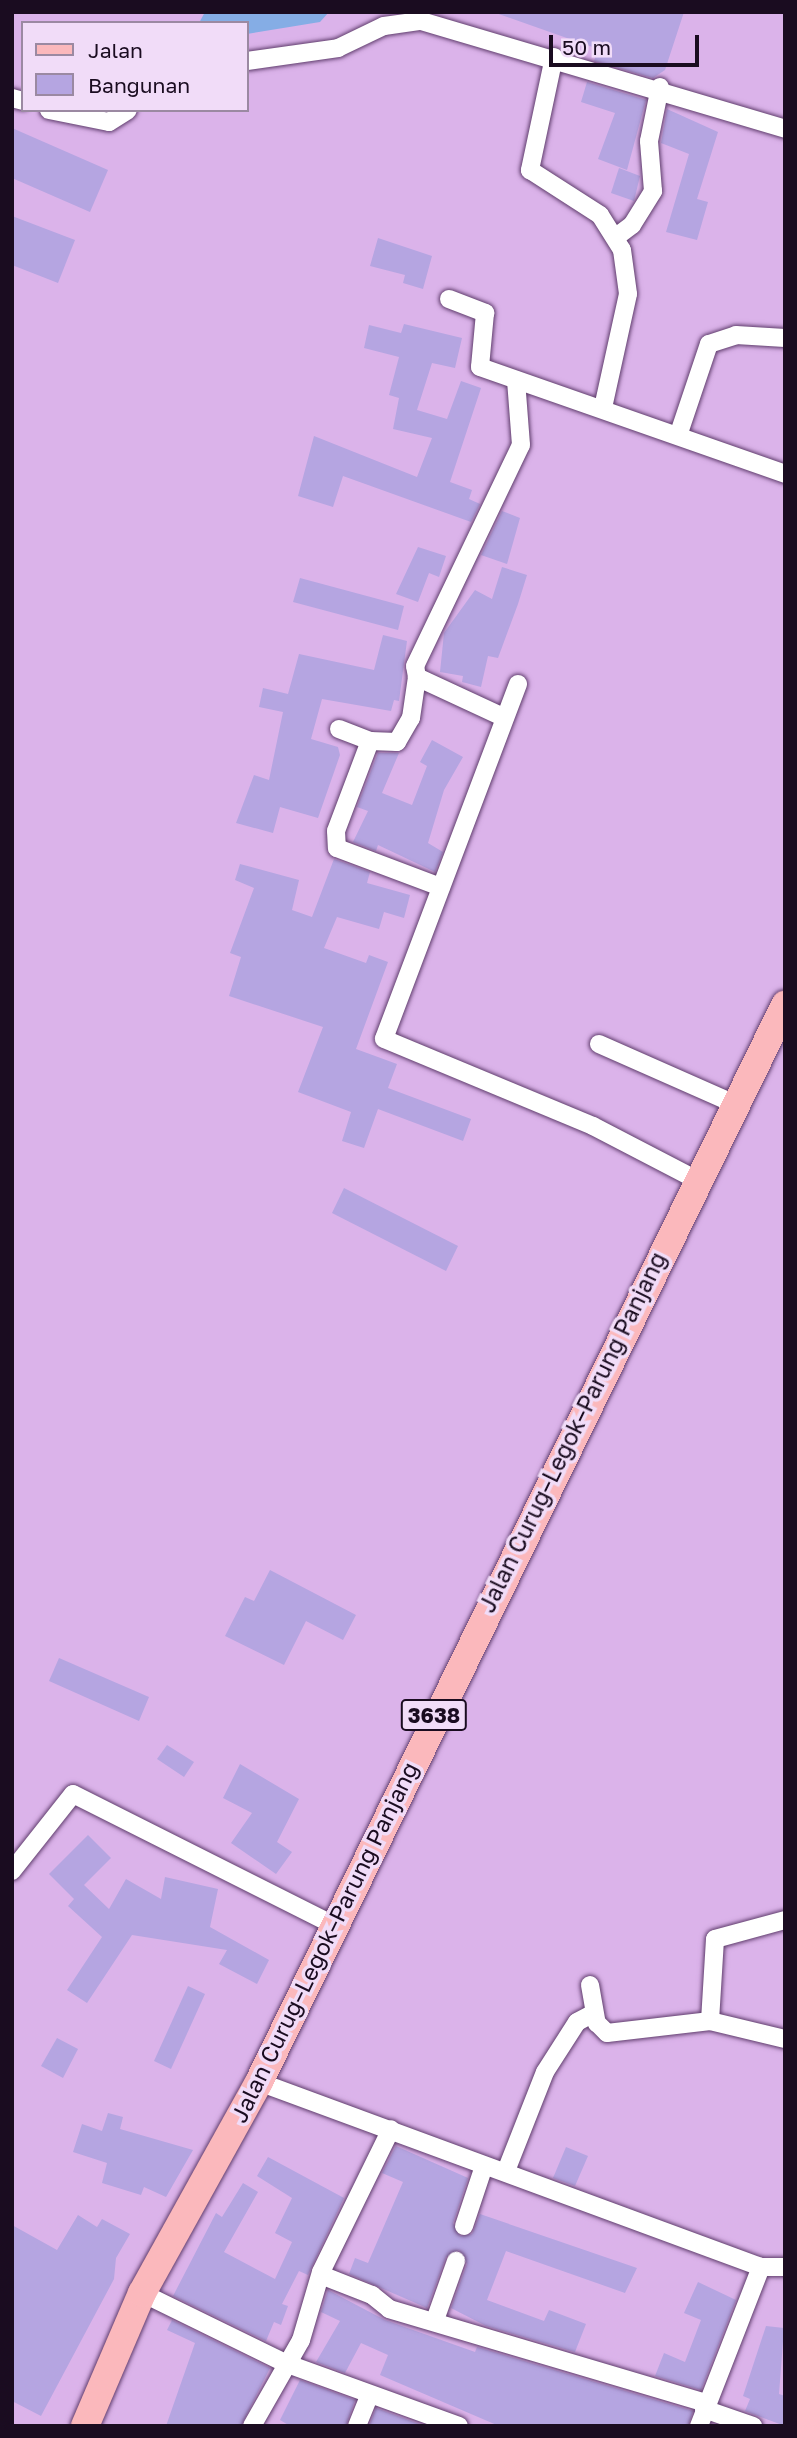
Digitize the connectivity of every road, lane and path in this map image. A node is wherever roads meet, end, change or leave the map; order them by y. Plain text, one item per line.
1 (554, 58) junction
2 (248, 61) edge
3 (660, 87) junction
4 (59, 112) edge
5 (125, 112) edge
6 (785, 129) edge
7 (616, 237) junction
8 (449, 299) dead end
9 (785, 338) edge
10 (516, 380) junction
11 (603, 408) junction
12 (680, 433) junction
13 (785, 474) edge
14 (417, 677) junction
15 (518, 684) dead end
16 (503, 717) junction
17 (339, 729) dead end
18 (370, 741) junction
19 (441, 887) junction
20 (783, 1012) edge
21 (599, 1044) dead end
22 (733, 1103) junction
23 (695, 1180) junction
24 (12, 1871) edge
25 (785, 1920) edge
26 (332, 1924) junction
27 (590, 1985) dead end
28 (594, 2012) junction
29 (710, 2021) junction
30 (785, 2039) edge
31 (259, 2082) junction
32 (391, 2129) junction
33 (484, 2166) junction
34 (506, 2171) junction
35 (464, 2226) dead end
36 (783, 2261) edge
37 (456, 2262) dead end
38 (761, 2267) junction
39 (321, 2275) junction
40 (142, 2293) junction
41 (435, 2320) junction
42 (285, 2363) junction
43 (369, 2396) junction
44 (703, 2412) edge
45 (85, 2426) edge
46 (252, 2426) edge
47 (357, 2426) edge
48 (459, 2426) edge
49 (753, 2426) edge

1 - 2 street
1 - 3 street
1 - 7 street
3 - 6 street
3 - 7 street
4 - 5 street
7 - 11 street
8 - 10 street
9 - 12 street
10 - 11 street
10 - 14 street
11 - 12 street
12 - 13 street
14 - 16 street
14 - 18 street
15 - 16 street
16 - 19 street
17 - 18 street
18 - 19 street
19 - 23 street
20 - 22 main road, Jalan Curug–Legok–Parung Panjang / 3638
21 - 22 street
22 - 23 main road, Jalan Curug–Legok–Parung Panjang / 3638
23 - 26 main road, Jalan Curug–Legok–Parung Panjang / 3638
24 - 26 street
25 - 29 street
26 - 31 main road, Jalan Curug–Legok–Parung Panjang / 3638
27 - 28 street
28 - 29 street
28 - 34 street
29 - 30 street
31 - 32 street
31 - 40 main road, Jalan Curug–Legok–Parung Panjang / 3638
32 - 33 street
32 - 39 street
33 - 34 street
33 - 35 street
34 - 38 street
36 - 38 street
37 - 41 street
38 - 44 street
39 - 41 street
39 - 42 street
40 - 42 street
40 - 45 main road, Jalan Curug–Legok–Parung Panjang / 3638
41 - 44 street
42 - 43 street
42 - 46 street
43 - 47 street
43 - 48 street
44 - 49 street

